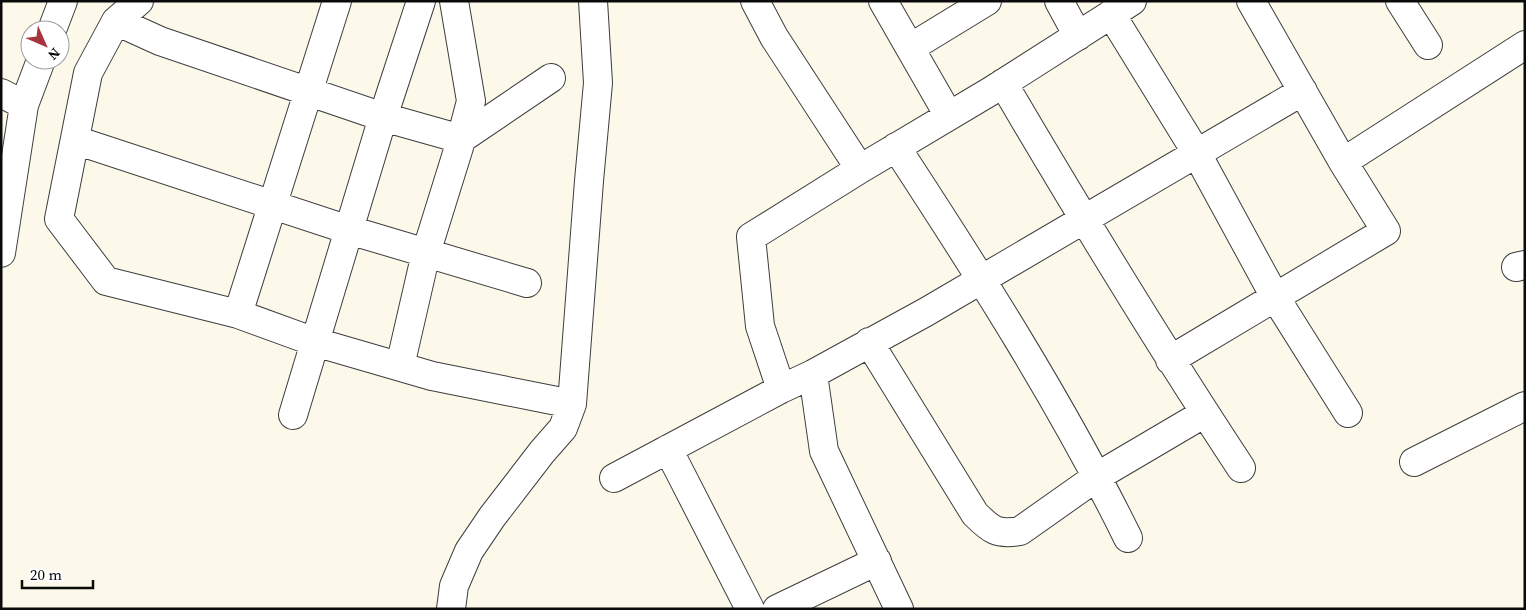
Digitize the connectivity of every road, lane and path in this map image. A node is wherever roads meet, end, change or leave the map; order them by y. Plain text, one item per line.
1 (63, 1) edge
2 (139, 1) edge
3 (337, 1) edge
4 (422, 1) edge
5 (454, 1) edge
6 (593, 1) edge
7 (755, 1) edge
8 (883, 1) edge
9 (987, 1) edge
10 (1059, 1) edge
11 (1251, 1) edge
12 (1400, 1) edge
13 (1122, 8) edge
14 (56, 20) edge
15 (116, 21) junction
16 (1078, 36) junction
17 (1428, 45) dead end
18 (1525, 45) edge
19 (910, 48) junction
20 (34, 70) edge
21 (551, 78) dead end
22 (1003, 83) junction
23 (308, 91) junction
24 (1303, 91) junction
25 (13, 99) edge
26 (949, 116) junction
27 (383, 117) junction
28 (461, 139) junction
29 (75, 140) junction
30 (896, 147) junction
31 (1196, 152) junction
32 (1343, 162) junction
33 (860, 169) junction
34 (272, 204) junction
35 (1083, 219) junction
36 (349, 230) junction
37 (1, 251) edge
38 (426, 254) junction
39 (982, 279) junction
40 (527, 283) dead end
41 (1275, 297) junction
42 (238, 314) junction
43 (315, 342) junction
44 (869, 342) junction
45 (1170, 360) junction
46 (400, 366) junction
47 (813, 374) junction
48 (781, 389) junction
49 (572, 404) junction
50 (1525, 406) edge
51 (1205, 412) junction
52 (1348, 413) dead end
53 (292, 415) dead end
54 (668, 449) junction
55 (1414, 462) dead end
56 (1241, 468) dead end
57 (1098, 476) junction
58 (614, 478) dead end
59 (1128, 538) dead end
60 (876, 561) junction
61 (451, 609) edge
62 (750, 609) edge
63 (777, 609) edge
64 (899, 609) edge

1 - 14 street
2 - 15 street
3 - 23 street
4 - 27 street
5 - 28 street
6 - 49 street
7 - 33 street
8 - 19 street
9 - 19 street
10 - 16 street
11 - 24 street
12 - 17 street
13 - 16 street
13 - 31 street
15 - 23 street
15 - 29 street
16 - 22 street
18 - 32 street
19 - 26 street
20 - 25 street
21 - 28 street
22 - 26 street
22 - 35 street
23 - 27 street
23 - 34 street
24 - 31 street
24 - 32 street
25 - 37 street
26 - 30 street
27 - 28 street
27 - 36 street
28 - 38 street
29 - 34 street
29 - 42 street
30 - 33 street
30 - 39 street
31 - 35 street
31 - 41 street
32 - 41 street
33 - 48 street
34 - 36 street
34 - 42 street
35 - 39 street
35 - 45 street
36 - 38 street
36 - 43 street
38 - 40 street
38 - 46 street
39 - 44 street
39 - 57 street
41 - 45 street
41 - 52 street
42 - 43 street
43 - 46 street
43 - 53 street
44 - 47 street
44 - 57 street
45 - 51 street
46 - 49 street
47 - 48 street
47 - 60 street
48 - 54 street
49 - 61 street
50 - 55 street
51 - 56 street
51 - 57 street
54 - 58 street
54 - 62 street
57 - 59 street
60 - 63 street
60 - 64 street

